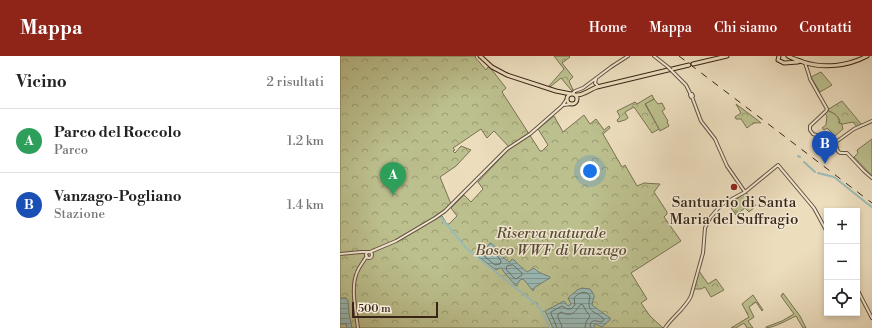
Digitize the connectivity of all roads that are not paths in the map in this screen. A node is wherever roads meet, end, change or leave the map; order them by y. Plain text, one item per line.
1 (480, 56) edge
2 (628, 56) edge
3 (654, 56) edge
4 (727, 56) edge
5 (788, 56) edge
6 (867, 56) edge
7 (774, 57) edge
8 (779, 58) edge
9 (786, 62) junction
10 (806, 63) junction
11 (693, 64) dead end
12 (813, 64) junction
13 (689, 65) dead end
14 (808, 68) junction
15 (808, 74) junction
16 (597, 78) junction
17 (601, 86) junction
18 (556, 91) junction
19 (585, 92) junction
20 (573, 94) junction
21 (567, 99) junction
22 (574, 103) junction
23 (562, 106) junction
24 (872, 121) edge
25 (836, 142) junction
26 (872, 178) edge
27 (745, 192) junction
28 (824, 226) edge
29 (376, 251) junction
30 (363, 252) junction
31 (370, 252) junction
32 (340, 254) edge
33 (367, 256) junction
34 (372, 256) junction
35 (860, 295) edge
36 (872, 318) edge
37 (358, 328) edge
38 (665, 328) edge

1 - 18 main road
2 - 16 street
3 - 27 street, bridge
4 - 11 main road
5 - 9 main road
5 - 10 main road
6 - 12 main road
7 - 8 main road
8 - 9 main road
9 - 10 main road
10 - 12 main road
10 - 14 street
10 - 15 street
12 - 14 street
13 - 17 main road
14 - 15 street
15 - 25 street
16 - 17 street
16 - 20 street
17 - 19 main road
18 - 20 main road
18 - 21 main road
19 - 20 main road
19 - 22 main road
20 - 21 main road
20 - 22 main road
21 - 22 main road
21 - 23 street
22 - 23 street
23 - 29 street
24 - 25 street
25 - 26 street
27 - 28 street
27 - 38 street
29 - 31 street
29 - 34 street
30 - 31 street
30 - 32 street
30 - 33 street
31 - 33 street
31 - 34 street
33 - 34 street
33 - 37 street
35 - 36 street

